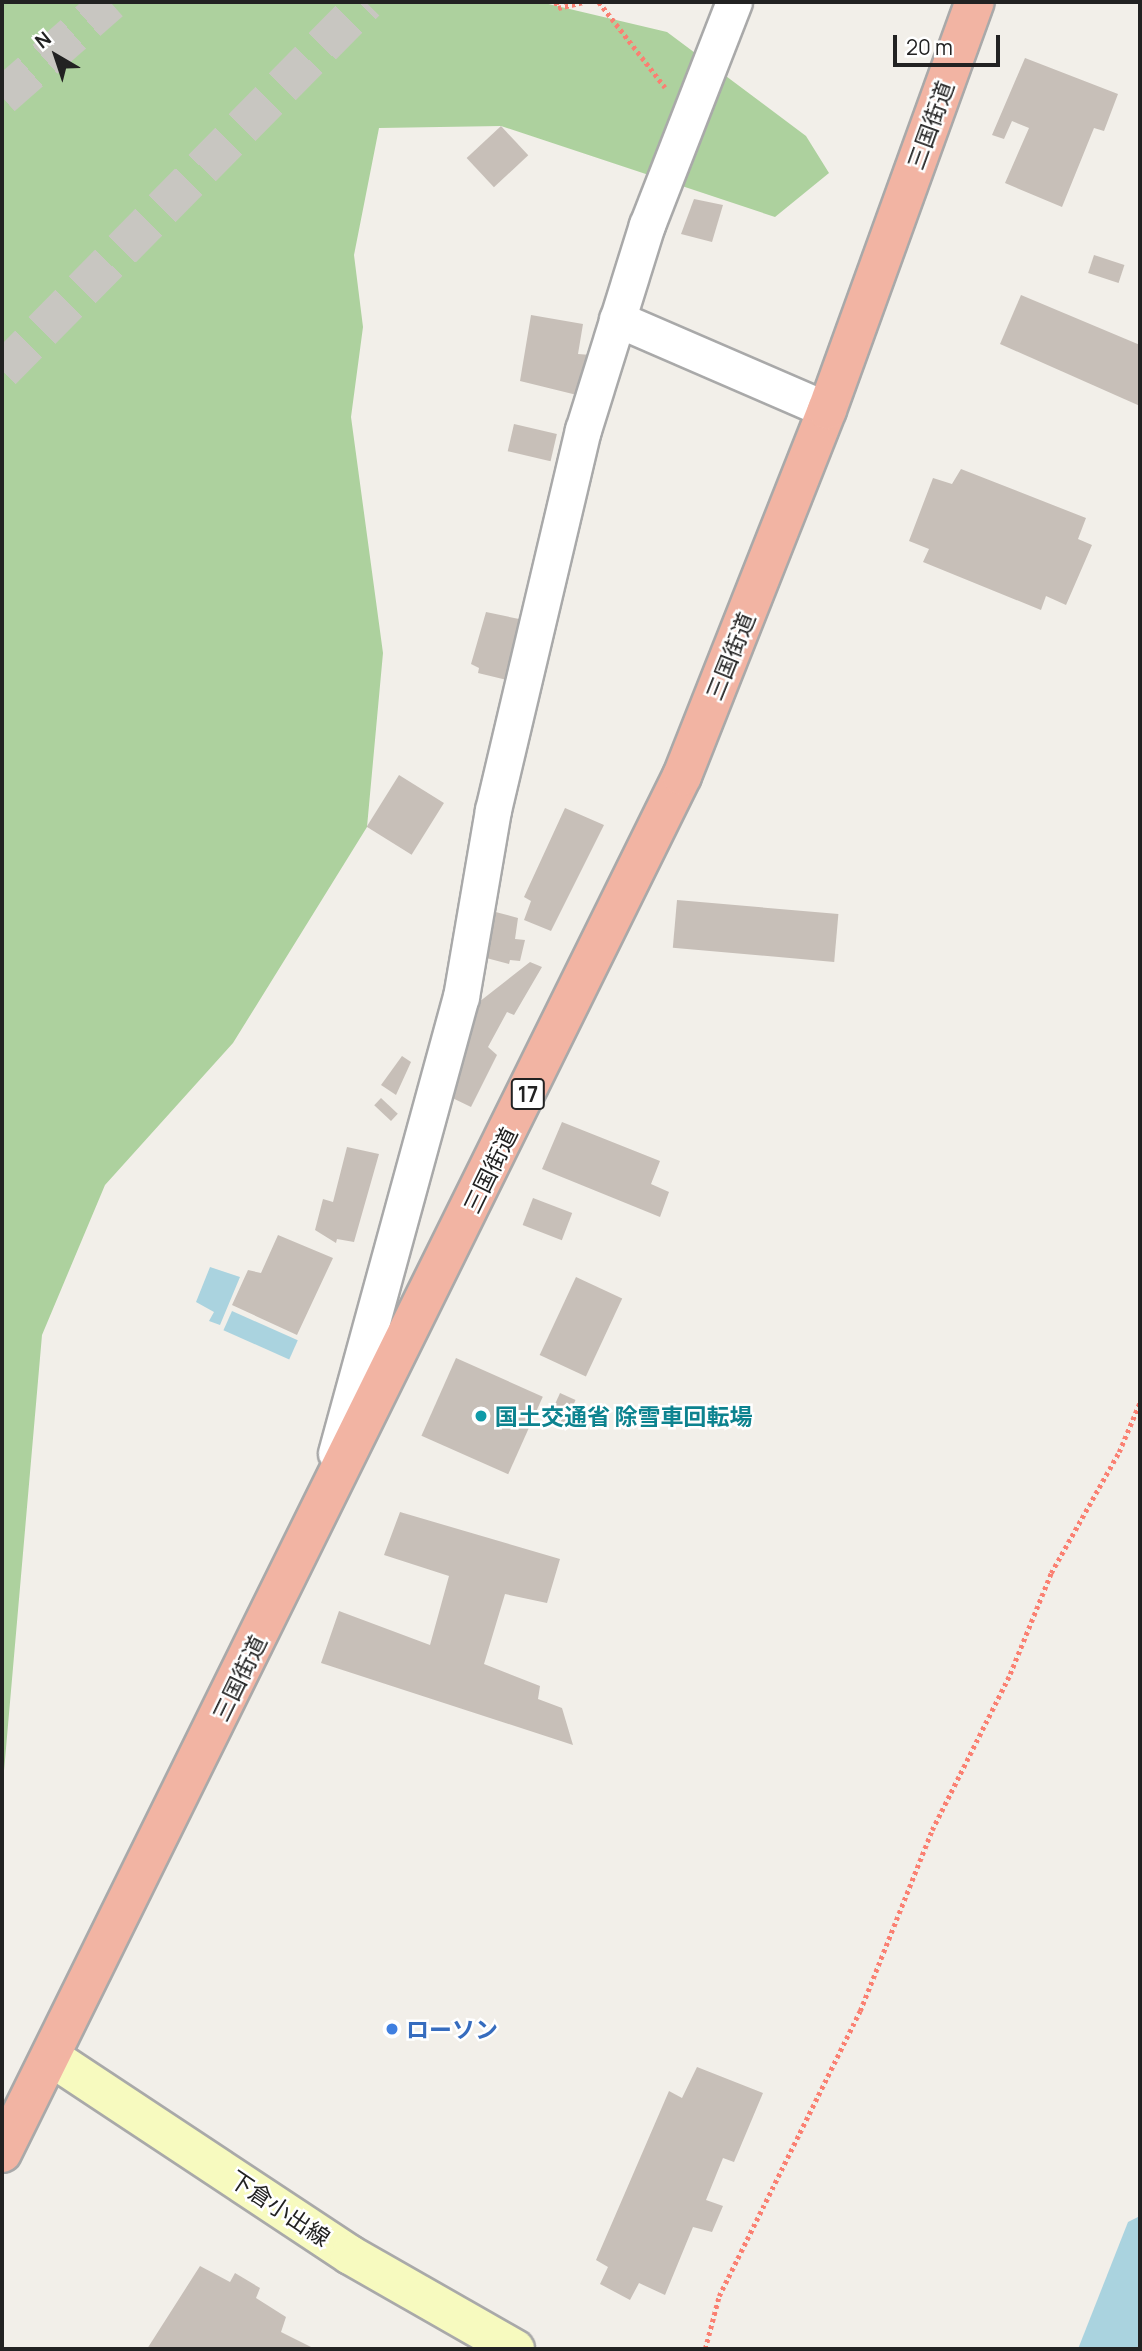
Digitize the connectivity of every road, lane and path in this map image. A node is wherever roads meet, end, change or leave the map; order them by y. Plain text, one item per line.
1 (556, 2) edge
2 (583, 2) edge
3 (599, 2) edge
4 (734, 2) edge
5 (975, 2) edge
6 (688, 117) junction
7 (617, 319) junction
8 (827, 410) junction
9 (1140, 1402) edge
10 (317, 1521) junction
11 (51, 2057) junction
12 (2, 2153) edge
13 (515, 2349) edge
14 (705, 2349) edge

1 - 2 path
3 - 6 path
4 - 6 street
5 - 8 highway, 三国街道 / 17
6 - 7 street
7 - 8 street
7 - 10 street
8 - 10 highway, 三国街道 / 17
9 - 14 path
10 - 11 highway, 三国街道 / 17
11 - 12 highway, 三国街道 / 17
11 - 13 main road, 下倉小出線

